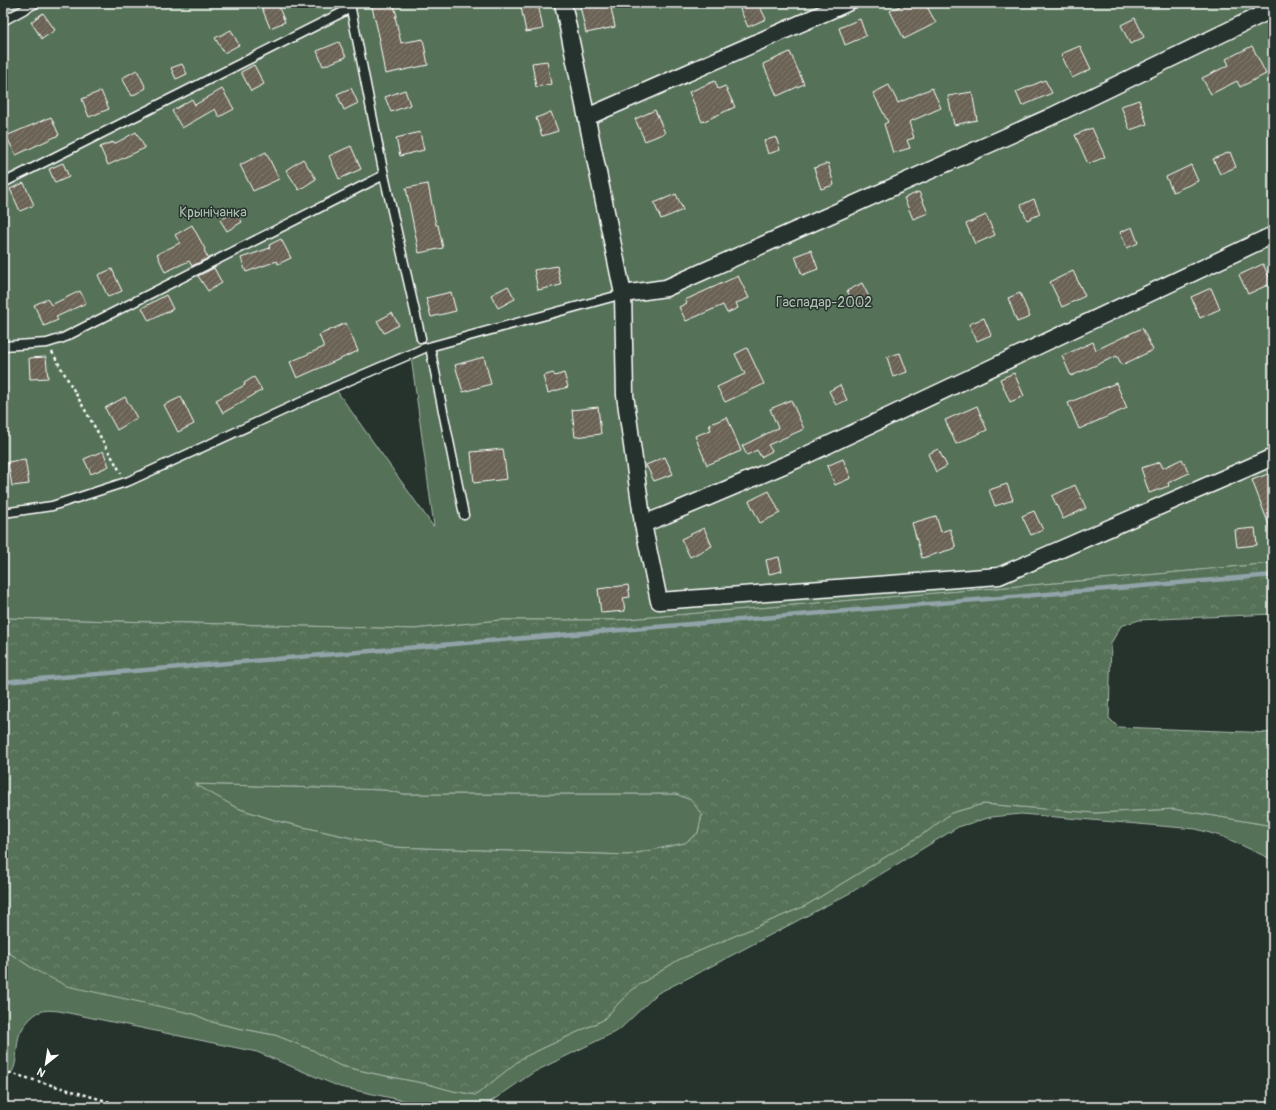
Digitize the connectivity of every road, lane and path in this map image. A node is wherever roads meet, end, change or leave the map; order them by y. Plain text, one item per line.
1 (36, 3) edge
2 (563, 3) edge
3 (847, 3) edge
4 (350, 6) edge
5 (1273, 9) edge
6 (3, 21) edge
7 (588, 117) junction
8 (384, 175) junction
9 (3, 183) edge
10 (1273, 235) edge
11 (623, 294) junction
12 (421, 338) dead end
13 (47, 343) junction
14 (3, 346) edge
15 (430, 347) junction
16 (1273, 457) edge
17 (126, 482) junction
18 (3, 513) edge
19 (464, 515) dead end
20 (643, 524) junction
21 (3, 1071) edge
22 (127, 1107) edge

1 - 6 lane
2 - 7 street
3 - 7 street
4 - 8 lane
4 - 9 lane
5 - 11 street
7 - 11 street
8 - 12 lane
8 - 13 lane
10 - 20 street
11 - 15 lane
11 - 20 street
13 - 14 lane
13 - 17 path
15 - 17 lane
15 - 19 lane
16 - 20 street
17 - 18 lane
21 - 22 path

